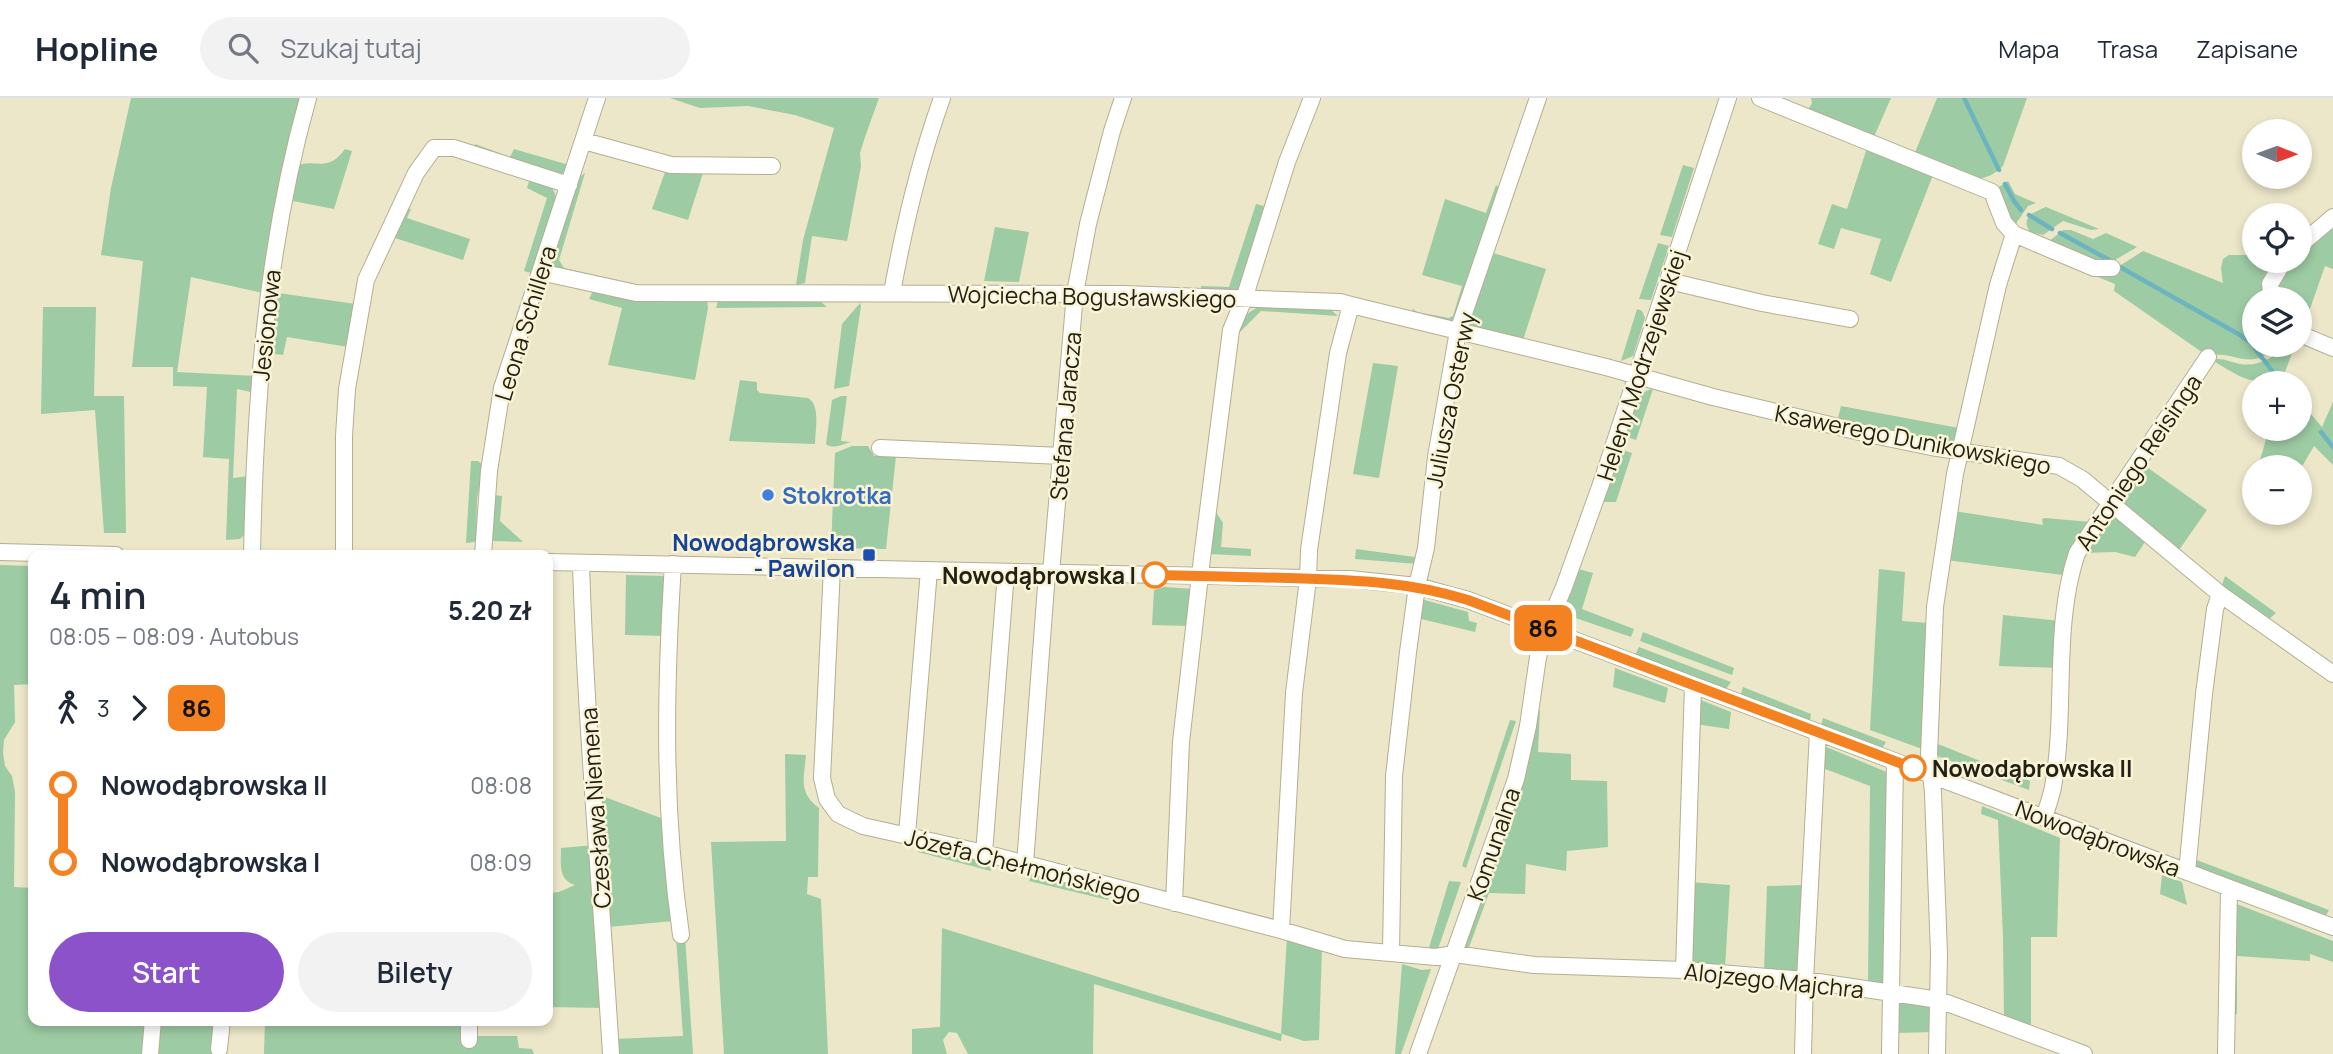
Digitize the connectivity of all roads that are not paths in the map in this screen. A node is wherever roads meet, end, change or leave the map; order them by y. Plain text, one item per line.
1 (308, 98) edge
2 (597, 98) edge
3 (942, 98) edge
4 (1123, 98) edge
5 (1312, 98) edge
6 (1538, 98) edge
7 (1728, 98) edge
8 (1760, 98) edge
9 (584, 141) junction
10 (772, 166) dead end
11 (569, 185) junction
12 (2333, 217) edge
13 (2014, 234) junction
14 (2312, 235) edge
15 (2112, 268) dead end
16 (540, 272) junction
17 (1669, 281) junction
18 (892, 293) junction
19 (1075, 293) junction
20 (1244, 299) junction
21 (1351, 305) junction
22 (1850, 319) dead end
23 (1458, 331) junction
24 (2312, 339) edge
25 (2333, 348) edge
26 (2208, 357) dead end
27 (1637, 376) junction
28 (880, 449) dead end
29 (1960, 452) junction
30 (1062, 456) junction
31 (2112, 503) junction
32 (252, 550) edge
33 (344, 550) edge
34 (483, 550) edge
35 (0, 552) edge
36 (28, 553) edge
37 (553, 562) edge
38 (581, 562) junction
39 (673, 564) junction
40 (832, 568) junction
41 (929, 570) junction
42 (1006, 572) junction
43 (1049, 573) junction
44 (1200, 576) junction
45 (1308, 579) junction
46 (1417, 586) junction
47 (2220, 594) junction
48 (1546, 629) junction
49 (2333, 674) edge
50 (1693, 685) junction
51 (1818, 733) junction
52 (1895, 762) junction
53 (1930, 774) junction
54 (2044, 818) junction
55 (907, 835) junction
56 (984, 853) junction
57 (1025, 864) junction
58 (2187, 872) junction
59 (2229, 888) junction
60 (1174, 903) junction
61 (2333, 928) edge
62 (1281, 930) junction
63 (681, 935) dead end
64 (1391, 952) junction
65 (1454, 954) junction
66 (1684, 970) junction
67 (1805, 980) junction
68 (1892, 993) junction
69 (1940, 1000) junction
70 (152, 1026) edge
71 (221, 1026) edge
72 (469, 1026) edge
73 (469, 1040) dead end
74 (219, 1049) dead end
75 (150, 1054) edge
76 (611, 1054) edge
77 (1419, 1054) edge
78 (1803, 1054) edge
79 (1889, 1054) edge
80 (1937, 1054) edge
81 (2084, 1054) edge
82 (2225, 1054) edge

1 - 32 street, Jesionowa
2 - 9 street, Leona Schillera
3 - 18 street
4 - 19 street, Stefana Jaracza
5 - 20 street
6 - 23 street, Juliusza Osterwy
7 - 17 street, Heleny Modrzejewskiej
8 - 13 street
9 - 10 street
9 - 11 street, Leona Schillera
11 - 16 street, Leona Schillera
11 - 33 street
12 - 14 street
13 - 15 street
13 - 29 street
16 - 18 street, Wojciecha Bogusławskiego
16 - 34 street, Leona Schillera
17 - 22 street
17 - 27 street, Heleny Modrzejewskiej
18 - 19 street, Wojciecha Bogusławskiego
19 - 20 street, Wojciecha Bogusławskiego
19 - 30 street, Stefana Jaracza
20 - 21 street, Wojciecha Bogusławskiego
20 - 44 street
21 - 23 street, Wojciecha Bogusławskiego
21 - 45 street
23 - 27 street, Wojciecha Bogusławskiego
23 - 46 street, Juliusza Osterwy
24 - 25 street
26 - 31 street, Antoniego Reisinga
27 - 29 street, Ksawerego Dunikowskiego
27 - 48 street, Heleny Modrzejewskiej
28 - 30 street
29 - 31 street, Ksawerego Dunikowskiego
29 - 53 street
30 - 43 street, Stefana Jaracza
31 - 47 street, Ksawerego Dunikowskiego
31 - 54 street, Antoniego Reisinga
35 - 36 street
37 - 38 street, Nowodąbrowska
38 - 39 street, Nowodąbrowska
38 - 76 street, Czesława Niemena
39 - 40 street, Nowodąbrowska
39 - 63 street
40 - 41 street, Nowodąbrowska
40 - 55 street, Józefa Chełmońskiego
41 - 42 street, Nowodąbrowska
41 - 55 street
42 - 43 street, Nowodąbrowska
42 - 56 street
43 - 44 street, Nowodąbrowska
43 - 57 street, Stefana Jaracza
44 - 45 street, Nowodąbrowska
44 - 60 street
45 - 46 street, Nowodąbrowska
45 - 62 street
46 - 48 street, Nowodąbrowska
46 - 64 street, Juliusza Osterwy
47 - 49 street, Ksawerego Dunikowskiego
47 - 58 street
48 - 50 street, Nowodąbrowska
48 - 65 street, Komunalna
50 - 51 street, Nowodąbrowska
50 - 66 street
51 - 52 street, Nowodąbrowska
51 - 67 street
52 - 53 street, Nowodąbrowska
52 - 68 street
53 - 54 street, Nowodąbrowska
53 - 69 street
54 - 58 street, Nowodąbrowska
55 - 56 street, Józefa Chełmońskiego
56 - 57 street, Józefa Chełmońskiego
57 - 60 street, Józefa Chełmońskiego
58 - 59 street, Nowodąbrowska
59 - 61 street, Nowodąbrowska
59 - 82 street
60 - 62 street, Józefa Chełmońskiego
62 - 64 street, Józefa Chełmońskiego
64 - 65 street, Józefa Chełmońskiego
65 - 66 street, Alojzego Majchra
65 - 77 street, Komunalna
66 - 67 street, Alojzego Majchra
67 - 68 street, Alojzego Majchra
67 - 78 street
68 - 69 street, Alojzego Majchra
68 - 79 street
69 - 80 street
69 - 81 street, Alojzego Majchra
70 - 75 street
71 - 74 street
72 - 73 street

